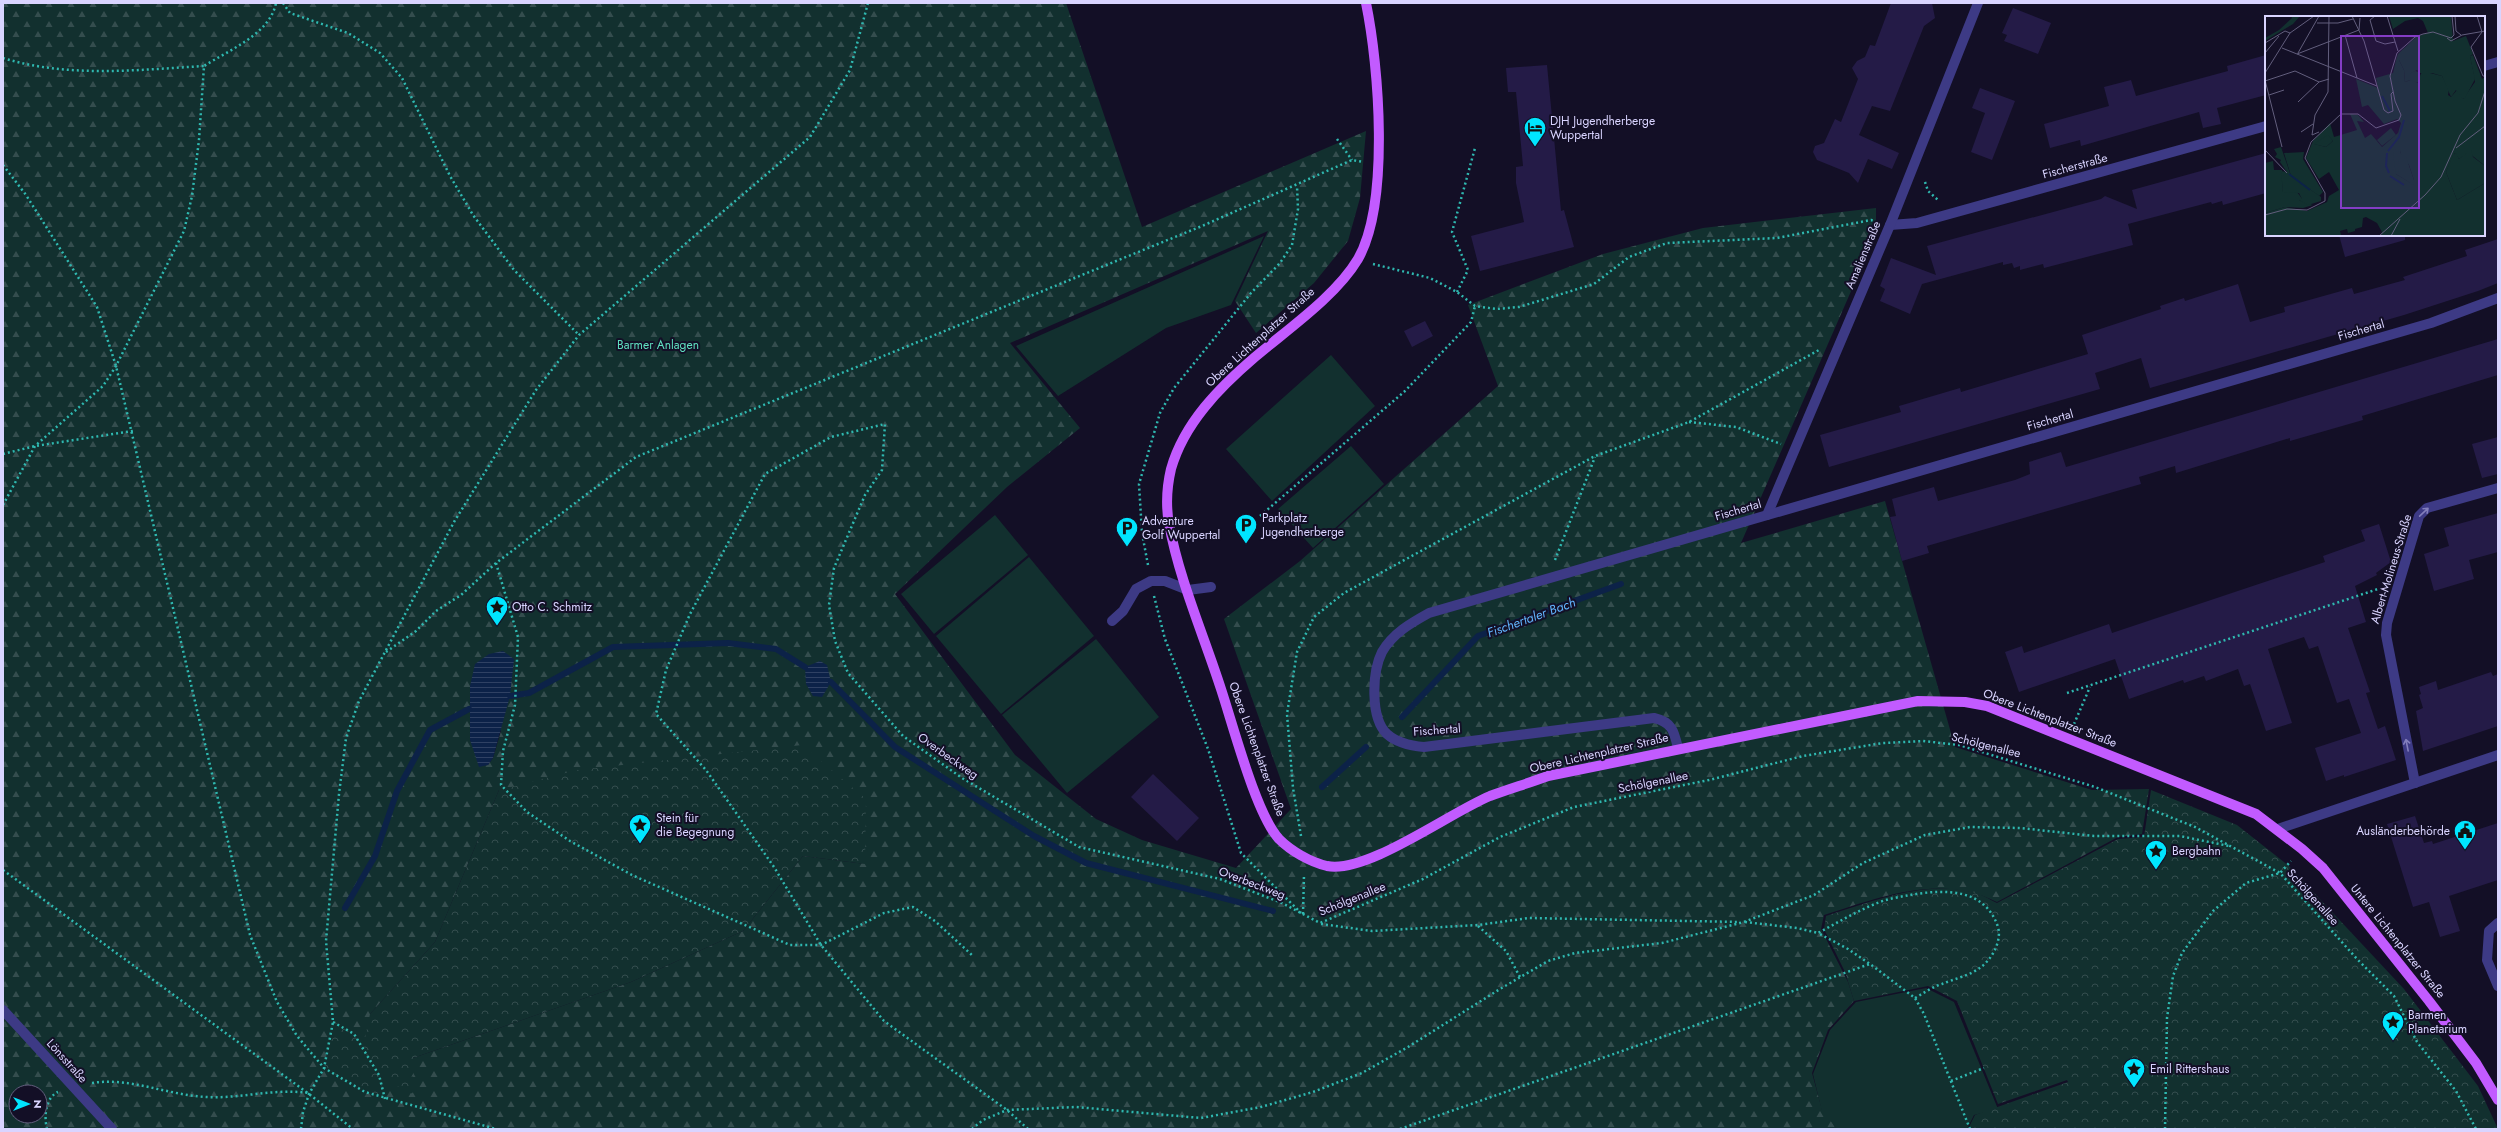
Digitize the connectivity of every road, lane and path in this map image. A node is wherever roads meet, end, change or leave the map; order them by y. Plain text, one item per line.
1 (276, 3) edge
2 (283, 3) edge
3 (868, 3) edge
4 (1366, 3) edge
5 (1978, 3) edge
6 (3, 58) edge
7 (2498, 62) edge
8 (204, 66) junction
9 (2485, 66) edge
10 (2265, 126) edge
11 (1337, 139) dead end
12 (1475, 148) dead end
13 (1352, 160) junction
14 (1378, 163) junction
15 (3, 165) edge
16 (1924, 178) dead end
17 (1297, 186) junction
18 (1940, 202) dead end
19 (1890, 225) junction
20 (1393, 268) dead end
21 (1457, 292) junction
22 (2498, 298) edge
23 (1475, 306) junction
24 (579, 335) junction
25 (1842, 338) junction
26 (116, 366) junction
27 (1689, 422) junction
28 (133, 431) junction
29 (35, 446) junction
30 (1794, 448) junction
31 (3, 454) edge
32 (1595, 456) junction
33 (2498, 488) edge
34 (3, 505) edge
35 (1767, 515) junction
36 (1260, 516) dead end
37 (496, 562) junction
38 (1548, 579) junction
39 (1150, 580) junction
40 (2399, 582) junction
41 (1211, 587) dead end
42 (1188, 590) junction
43 (1112, 620) dead end
44 (384, 653) junction
45 (2090, 686) junction
46 (2067, 693) dead end
47 (2069, 737) junction
48 (1678, 748) junction
49 (2498, 755) edge
50 (2415, 783) junction
51 (2278, 829) junction
52 (2234, 847) junction
53 (1304, 858) junction
54 (3, 870) edge
55 (2283, 870) dead end
56 (2280, 873) junction
57 (1303, 914) junction
58 (1744, 922) junction
59 (2498, 923) edge
60 (1320, 924) junction
61 (1478, 926) junction
62 (1818, 933) junction
63 (821, 946) junction
64 (973, 956) dead end
65 (1870, 964) junction
66 (1520, 977) junction
67 (2498, 986) edge
68 (1915, 998) junction
69 (3, 1010) edge
70 (333, 1022) junction
71 (324, 1068) junction
72 (1984, 1068) dead end
73 (1951, 1081) junction
74 (72, 1086) junction
75 (309, 1094) junction
76 (385, 1099) junction
77 (2498, 1100) edge
78 (1007, 1110) junction
79 (47, 1129) edge
80 (112, 1129) edge
81 (301, 1129) edge
82 (353, 1129) edge
83 (496, 1129) edge
84 (972, 1129) edge
85 (1028, 1129) edge
86 (1400, 1129) edge
87 (1970, 1129) edge
88 (2165, 1129) edge
89 (2476, 1129) edge

1 - 8 path
2 - 24 path
3 - 24 path
4 - 14 main road, Obere Lichtenplatzer Straße
5 - 19 street, Amalienstraße
6 - 8 path
7 - 9 street
8 - 26 path
10 - 19 street, Fischerstraße
11 - 13 path
12 - 21 path
13 - 14 path
13 - 17 path
14 - 42 main road, Obere Lichtenplatzer Straße
15 - 26 path
16 - 18 path
17 - 37 path
17 - 39 path
19 - 23 path
19 - 25 street, Amalienstraße
20 - 21 path
21 - 23 path
22 - 35 street, Fischertal
23 - 36 path
24 - 44 path
25 - 27 path
25 - 30 street, Amalienstraße
26 - 28 path
26 - 29 path
27 - 30 path
27 - 32 path
28 - 29 path
28 - 71 path
29 - 31 path
29 - 34 path
30 - 35 street, Amalienstraße
32 - 38 path
32 - 53 path
40 -> 33 street, Albert-Molineus-Straße
35 - 38 street, Fischertal
37 - 44 path
37 - 63 path
38 - 48 street, Fischertal
39 - 42 street
39 - 43 street
39 - 57 path
40 - 45 path
50 -> 40 street, Albert-Molineus-Straße
41 - 42 street
42 - 53 main road, Obere Lichtenplatzer Straße
44 - 70 path
45 - 46 path
45 - 47 path
47 - 48 main road, Obere Lichtenplatzer Straße
47 - 51 main road, Obere Lichtenplatzer Straße
48 - 53 main road, Obere Lichtenplatzer Straße
49 - 50 street
50 - 51 street
51 - 77 main road, Untere Lichtenplatzer Straße
52 - 56 path, Schölgenallee
52 - 58 path
52 - 60 path, Schölgenallee
53 - 57 path
54 - 75 path
55 - 56 path
56 - 88 path
56 - 89 path, Schölgenallee
57 - 60 path, Schölgenallee
57 - 63 path, Overbeckweg
58 - 61 path
58 - 62 path
58 - 66 path
59 - 67 street
60 - 61 path
61 - 66 path
62 - 65 path
62 - 68 path
63 - 64 path
63 - 78 path
65 - 68 path
65 - 86 path
66 - 78 path
68 - 73 path
69 - 74 street, Lönsstraße
70 - 71 path
70 - 76 path
71 - 75 path
71 - 76 path
72 - 73 path
73 - 87 path
74 - 75 path
74 - 79 path
74 - 80 street, Lönsstraße
75 - 81 path
75 - 82 path
76 - 83 path
78 - 84 path
78 - 85 path

